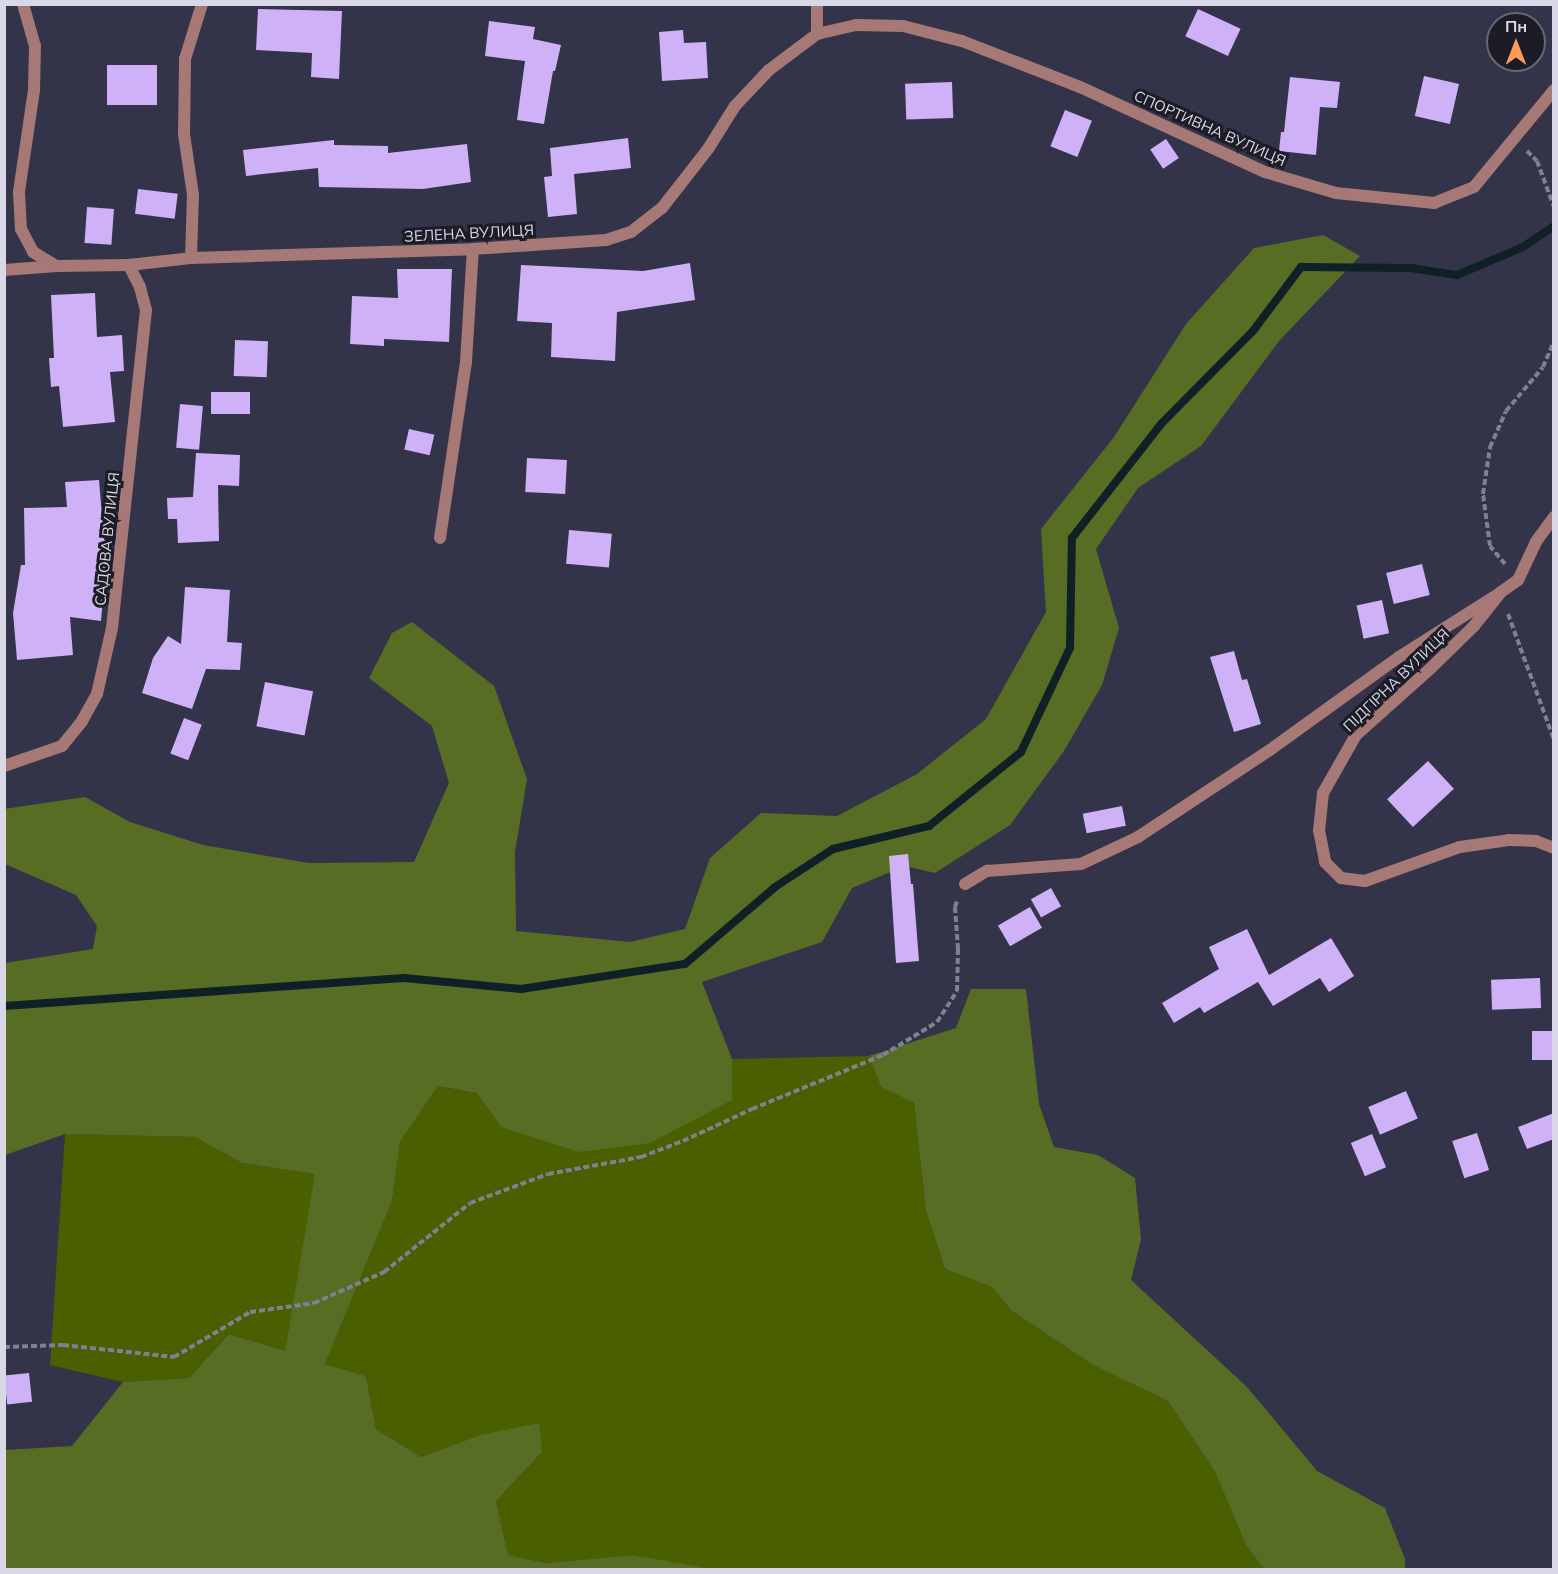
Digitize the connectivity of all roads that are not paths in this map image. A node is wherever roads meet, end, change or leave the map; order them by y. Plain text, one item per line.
1 (23, 4) edge
2 (202, 4) edge
3 (817, 4) edge
4 (817, 34) junction
5 (1554, 90) edge
6 (473, 249) junction
7 (191, 258) junction
8 (129, 265) junction
9 (57, 266) junction
10 (4, 270) edge
11 (1554, 517) edge
12 (440, 538) dead end
13 (1501, 592) junction
14 (4, 766) edge
15 (1554, 848) edge
16 (964, 884) road end

1 - 9 street
2 - 7 street
3 - 4 street
4 - 5 street, СПОРТИВНА ВУЛИЦЯ
4 - 6 street, ЗЕЛЕНА ВУЛИЦЯ
6 - 7 street, ЗЕЛЕНА ВУЛИЦЯ
6 - 12 street
7 - 8 street, ЗЕЛЕНА ВУЛИЦЯ
8 - 9 street, ЗЕЛЕНА ВУЛИЦЯ
8 - 14 street, САДОВА ВУЛИЦЯ
9 - 10 street, ЗЕЛЕНА ВУЛИЦЯ
11 - 13 street, ПІДГІРНА ВУЛИЦЯ
13 - 15 street, ПІДГІРНА ВУЛИЦЯ
13 - 16 street

